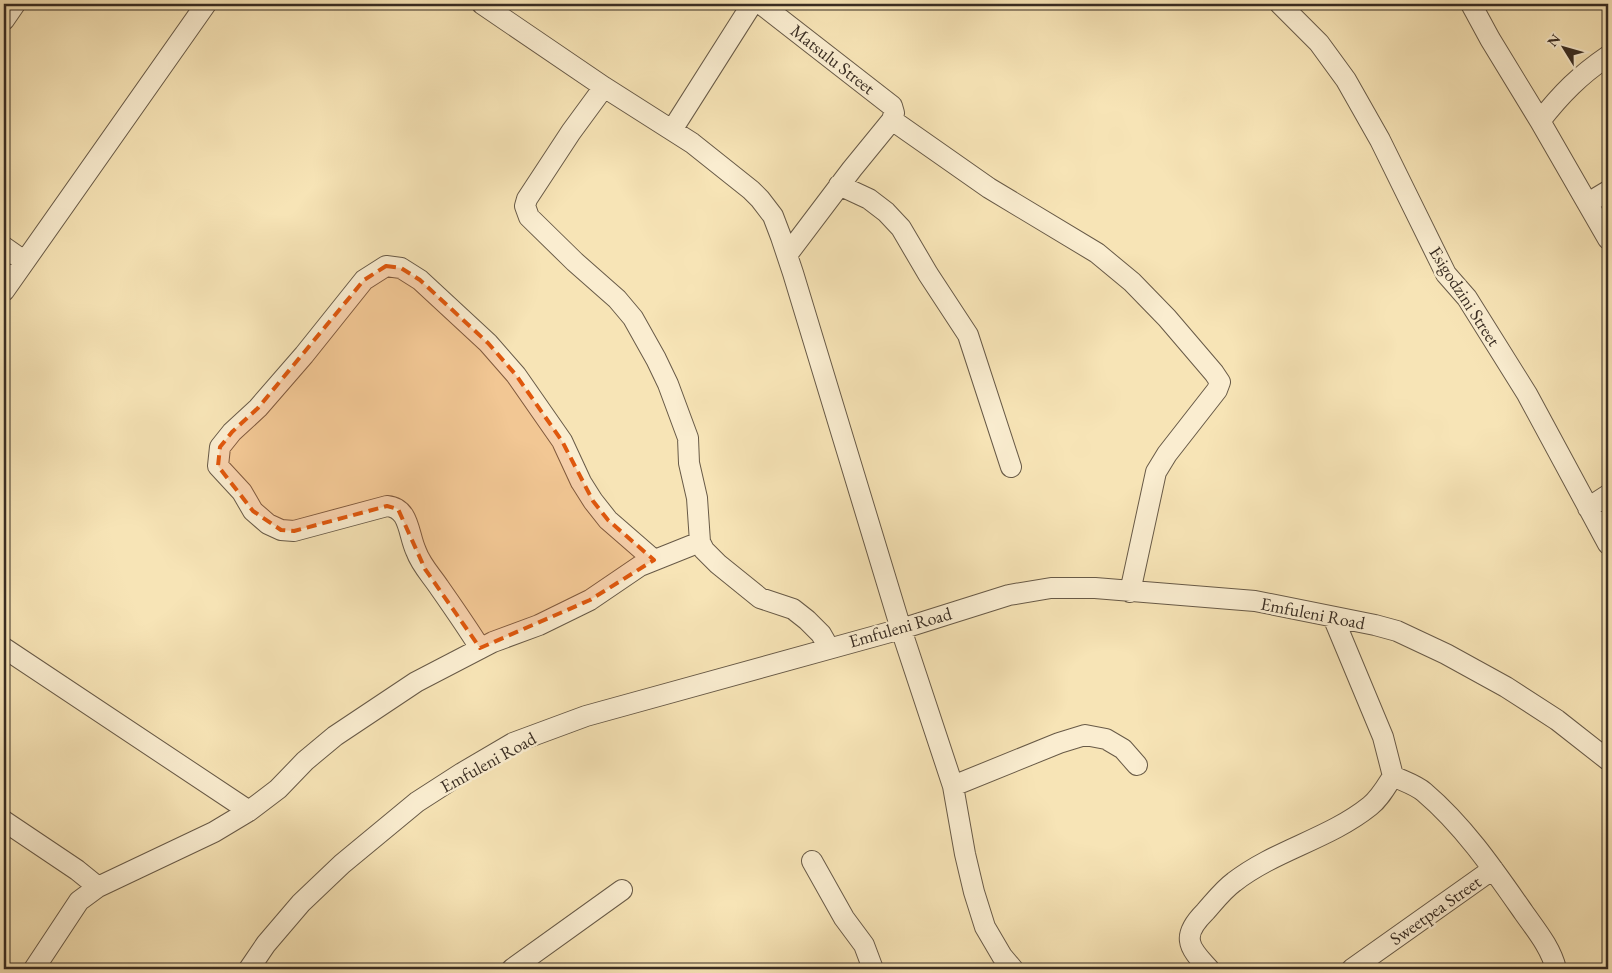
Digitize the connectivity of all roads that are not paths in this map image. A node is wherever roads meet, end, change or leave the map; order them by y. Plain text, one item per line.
1 (15, 4) edge
2 (206, 4) edge
3 (482, 4) edge
4 (752, 4) edge
5 (761, 4) edge
6 (1280, 4) edge
7 (1471, 4) edge
8 (4, 20) edge
9 (1608, 56) edge
10 (604, 87) junction
11 (892, 120) junction
12 (1540, 121) junction
13 (672, 130) junction
14 (839, 185) junction
15 (1608, 192) edge
16 (1588, 203) junction
17 (1608, 239) edge
18 (4, 247) edge
19 (787, 255) junction
20 (24, 261) junction
21 (4, 291) edge
22 (1011, 468) dead end
23 (1608, 495) edge
24 (1588, 508) junction
25 (700, 542) junction
26 (1608, 544) edge
27 (654, 560) junction
28 (1130, 592) junction
29 (1333, 617) junction
30 (901, 629) junction
31 (4, 648) edge
32 (480, 648) junction
33 (829, 648) junction
34 (1608, 760) edge
35 (1137, 765) dead end
36 (1393, 776) junction
37 (953, 786) junction
38 (249, 812) junction
39 (4, 821) edge
40 (812, 861) dead end
41 (1494, 869) junction
42 (98, 887) junction
43 (622, 890) dead end
44 (34, 969) edge
45 (249, 969) edge
46 (512, 969) edge
47 (873, 969) edge
48 (1013, 969) edge
49 (1209, 969) edge
50 (1352, 969) edge
51 (1556, 969) edge

1 - 8 street
2 - 20 street
3 - 10 street
4 - 13 street
5 - 11 street, Matsulu Street
6 - 24 street, Esigodzini Street
7 - 12 street
9 - 12 street
10 - 13 street
10 - 25 street
11 - 14 street
11 - 28 street
12 - 16 street
13 - 19 street
14 - 19 street
14 - 22 street
15 - 16 street
16 - 17 street
18 - 20 street
19 - 30 street
20 - 21 street
23 - 24 street
24 - 26 street, Esigodzini Street
25 - 27 street
25 - 33 street
27 - 32 street
27 - 32 street
28 - 29 street, Emfuleni Road
28 - 30 street, Emfuleni Road
29 - 34 street, Emfuleni Road
29 - 36 street
30 - 33 street, Emfuleni Road
30 - 37 street
31 - 38 street
32 - 38 street
33 - 45 street, Emfuleni Road
35 - 37 street
36 - 41 street
36 - 49 street
37 - 48 street
38 - 42 street
39 - 42 street
40 - 47 street
41 - 50 street, Sweetpea Street
41 - 51 street
42 - 44 street
43 - 46 street

